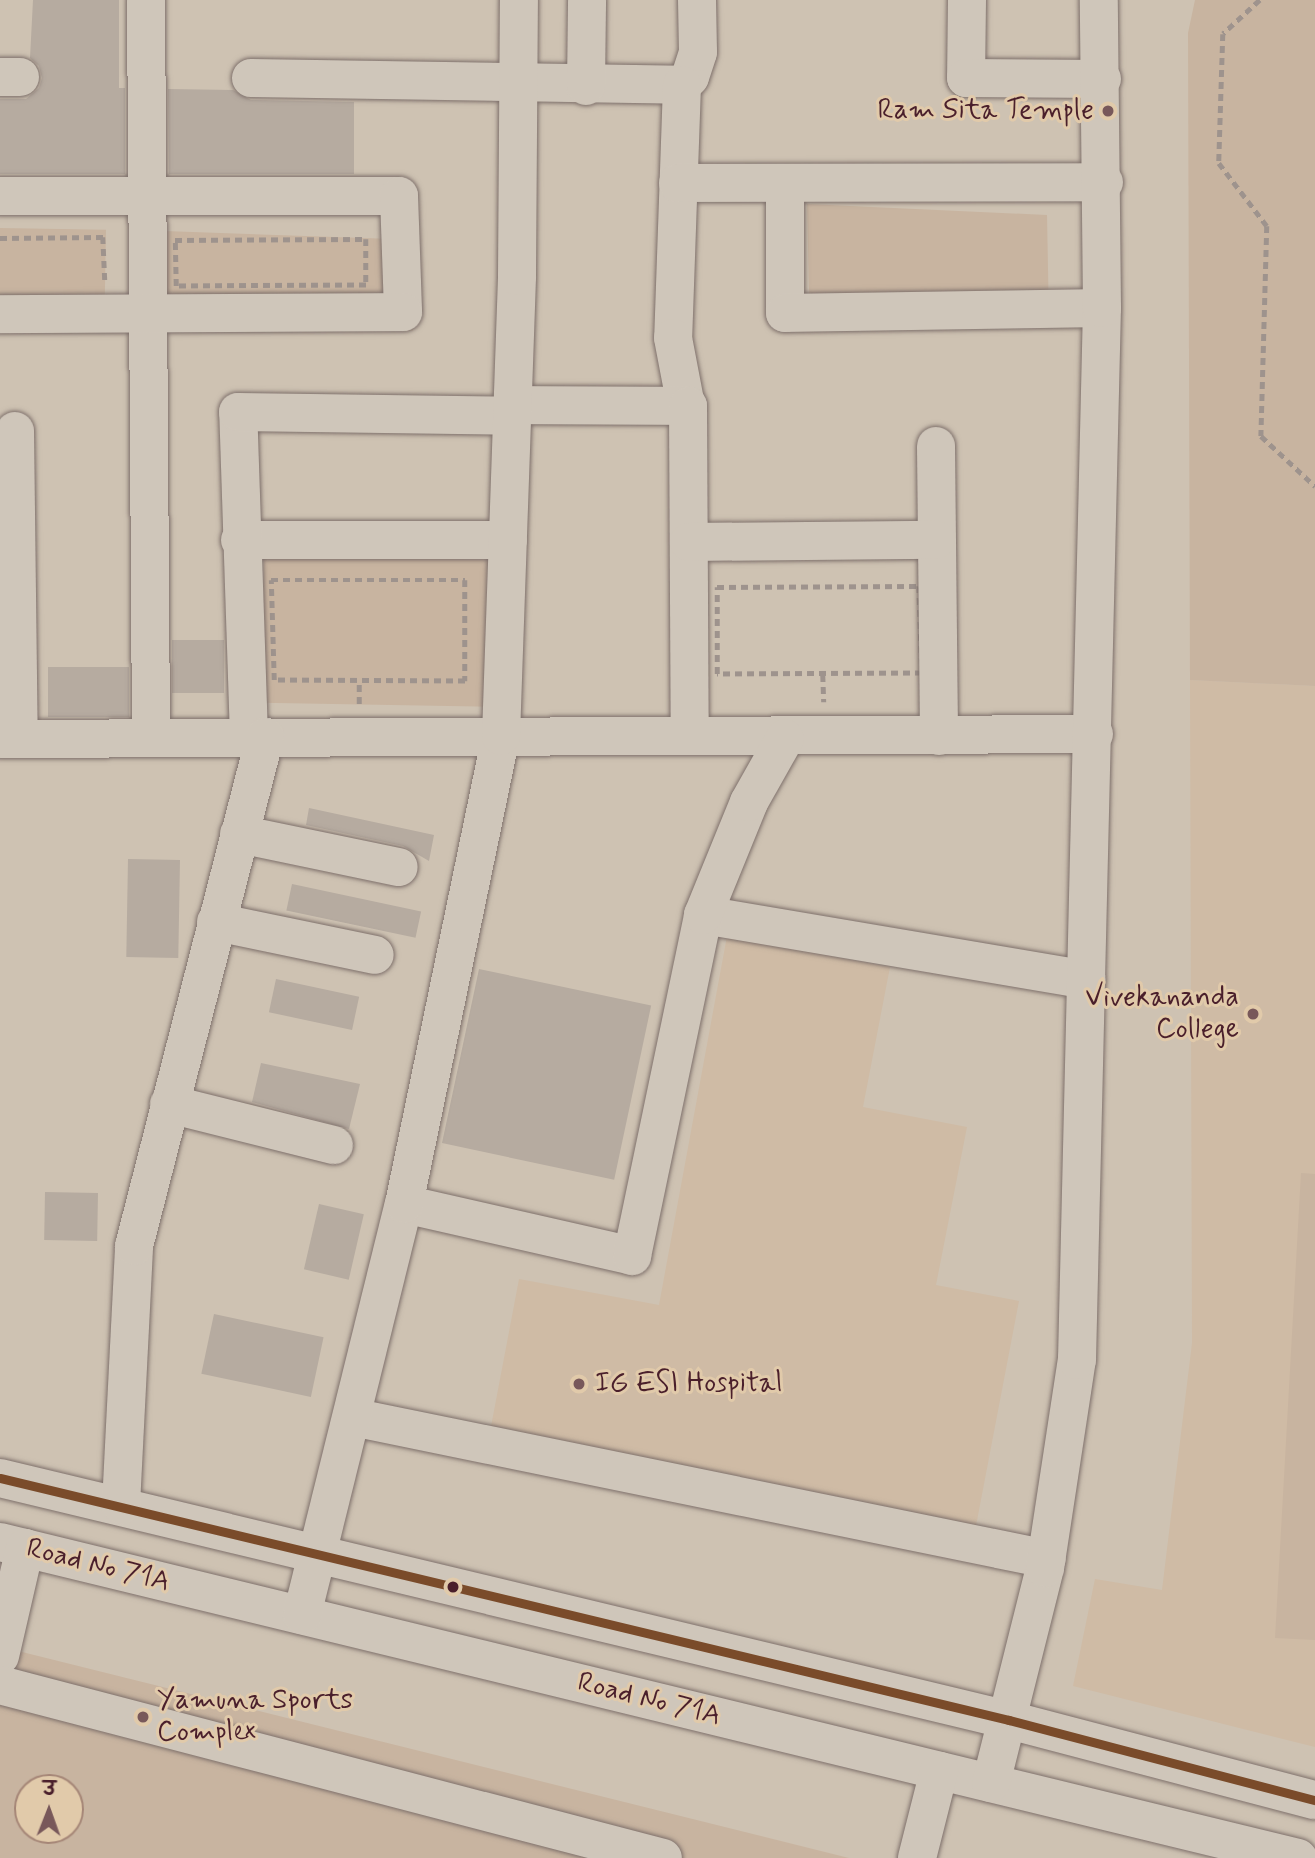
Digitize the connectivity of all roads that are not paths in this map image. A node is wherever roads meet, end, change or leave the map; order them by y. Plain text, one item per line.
1 (146, 0) edge
2 (519, 0) edge
3 (587, 0) edge
4 (697, 0) edge
5 (967, 0) edge
6 (1100, 0) edge
7 (251, 78) dead end
8 (1102, 79) junction
9 (682, 85) junction
10 (518, 86) junction
11 (586, 86) junction
12 (1104, 182) junction
13 (678, 183) junction
14 (785, 184) junction
15 (0, 196) edge
16 (144, 196) junction
17 (1102, 308) junction
18 (0, 314) edge
19 (147, 314) junction
20 (686, 405) junction
21 (512, 410) junction
22 (15, 431) dead end
23 (936, 446) dead end
24 (240, 540) junction
25 (508, 540) junction
26 (936, 540) junction
27 (689, 542) junction
28 (7, 547) edge
29 (690, 734) junction
30 (1094, 734) junction
31 (501, 736) junction
32 (939, 736) junction
33 (257, 737) junction
34 (151, 738) junction
35 (785, 738) junction
36 (9, 739) edge
37 (239, 834) junction
38 (399, 867) dead end
39 (703, 915) junction
40 (216, 922) junction
41 (375, 955) dead end
42 (1087, 980) junction
43 (169, 1104) junction
44 (334, 1145) dead end
45 (404, 1203) junction
46 (352, 1417) junction
47 (0, 1478) edge
48 (121, 1505) junction
49 (12, 1545) edge
50 (316, 1552) junction
51 (1047, 1559) junction
52 (302, 1615) junction
53 (0, 1656) edge
54 (0, 1685) edge
55 (1009, 1720) junction
56 (939, 1770) junction
57 (991, 1783) junction
58 (1315, 1800) edge
59 (663, 1858) edge
60 (917, 1858) edge
61 (1298, 1858) edge

1 - 16 street
2 - 10 street
3 - 11 street
4 - 9 street
5 - 8 street
6 - 8 street
7 - 10 street
8 - 12 street
9 - 11 street
9 - 13 street
10 - 11 street
10 - 21 street
12 - 14 street
12 - 17 street
13 - 14 street
13 - 20 street
14 - 17 street
15 - 16 street
16 - 19 street
16 - 19 street
17 - 30 street
18 - 19 street
19 - 34 street
20 - 21 street
20 - 27 street
21 - 24 street
21 - 25 street
22 - 28 street
23 - 26 street
24 - 25 street
24 - 33 street
25 - 31 street
26 - 27 street
26 - 32 street
27 - 29 street
28 - 36 street
29 - 31 street
29 - 35 street
30 - 32 street
30 - 42 street
31 - 33 street
31 - 45 street
32 - 35 street
33 - 34 street
33 - 37 street
34 - 36 street
35 - 39 street
37 - 38 street
37 - 40 street
39 - 42 street
39 - 45 street
40 - 41 street
40 - 43 street
42 - 51 street
43 - 44 street
43 - 48 street
45 - 46 street
46 - 50 street
46 - 51 street
47 - 48 street
48 - 50 street
49 - 52 street, Road No 71A
49 - 53 street
50 - 52 street
50 - 55 street
51 - 55 street
52 - 56 street, Road No 71A
54 - 59 street
55 - 57 street
55 - 58 street
56 - 57 street, Road No 71A
56 - 60 street
57 - 61 street, Road No 71A

